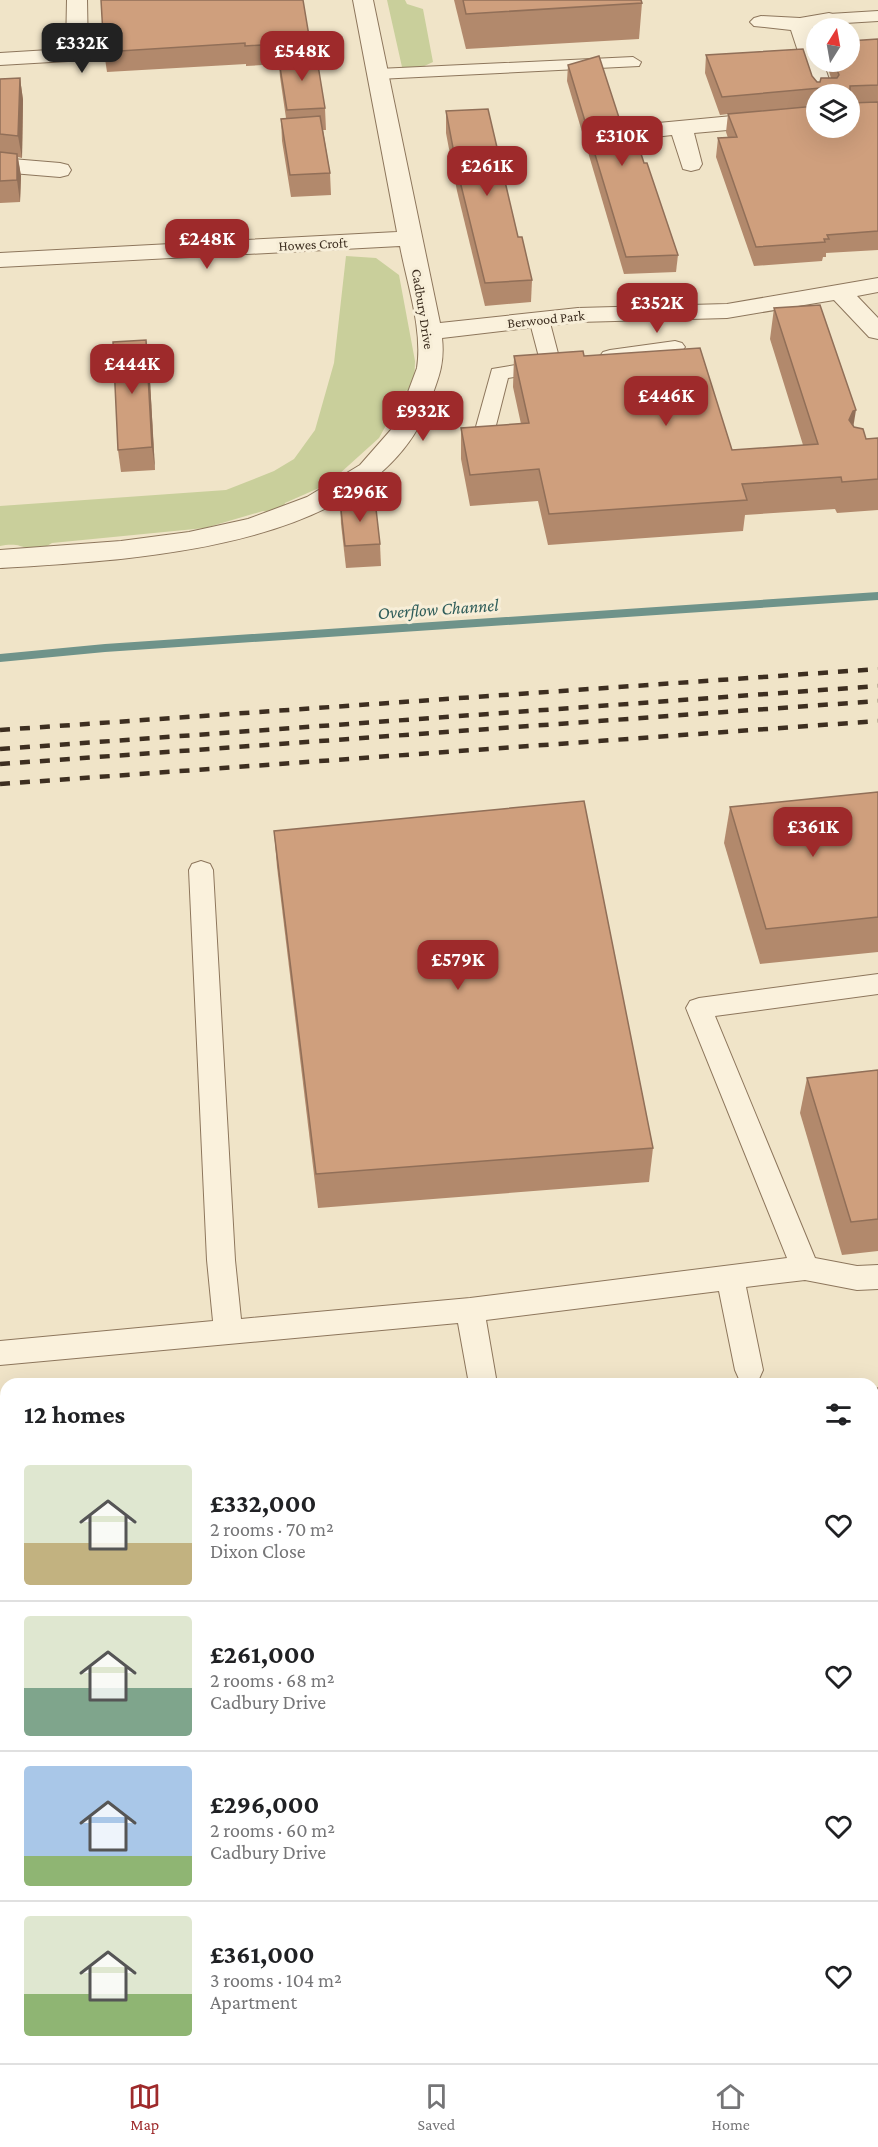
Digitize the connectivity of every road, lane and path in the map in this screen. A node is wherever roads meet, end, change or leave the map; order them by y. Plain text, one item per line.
1 (77, 0) edge
2 (363, 0) edge
3 (878, 16) edge
4 (845, 18) edge
5 (761, 22) dead end
6 (806, 23) edge
7 (800, 24) junction
8 (0, 59) edge
9 (633, 62) dead end
10 (378, 74) junction
11 (820, 84) edge
12 (806, 116) edge
13 (682, 129) junction
14 (637, 132) edge
15 (691, 164) dead end
16 (0, 165) edge
17 (60, 170) dead end
18 (411, 238) junction
19 (0, 261) edge
20 (878, 285) edge
21 (840, 292) junction
22 (539, 320) junction
23 (429, 332) junction
24 (878, 332) edge
25 (675, 347) edge
26 (596, 358) edge
27 (573, 362) edge
28 (551, 365) junction
29 (483, 441) edge
30 (0, 559) edge
31 (201, 870) dead end
32 (878, 984) edge
33 (805, 1268) junction
34 (730, 1277) junction
35 (878, 1277) edge
36 (470, 1310) junction
37 (228, 1333) junction
38 (0, 1353) edge
39 (749, 1370) dead end
40 (482, 1378) edge

1 - 8 street
2 - 10 street, Cadbury Drive
3 - 4 lane
5 - 7 street
6 - 7 street
7 - 11 street
9 - 10 lane
10 - 18 street, Cadbury Drive
12 - 13 street
13 - 14 street
13 - 15 street
16 - 17 street
18 - 19 street, Howes Croft
18 - 23 street, Cadbury Drive
20 - 21 street, Berwood Park
21 - 22 street, Berwood Park
21 - 24 street
22 - 23 street, Berwood Park
22 - 28 lane
23 - 30 street, Cadbury Drive
25 - 26 lane
27 - 28 lane
28 - 29 lane
31 - 37 lane
32 - 33 lane
33 - 34 lane
33 - 35 lane
34 - 36 lane
34 - 39 lane
36 - 37 lane
36 - 40 lane
37 - 38 lane

